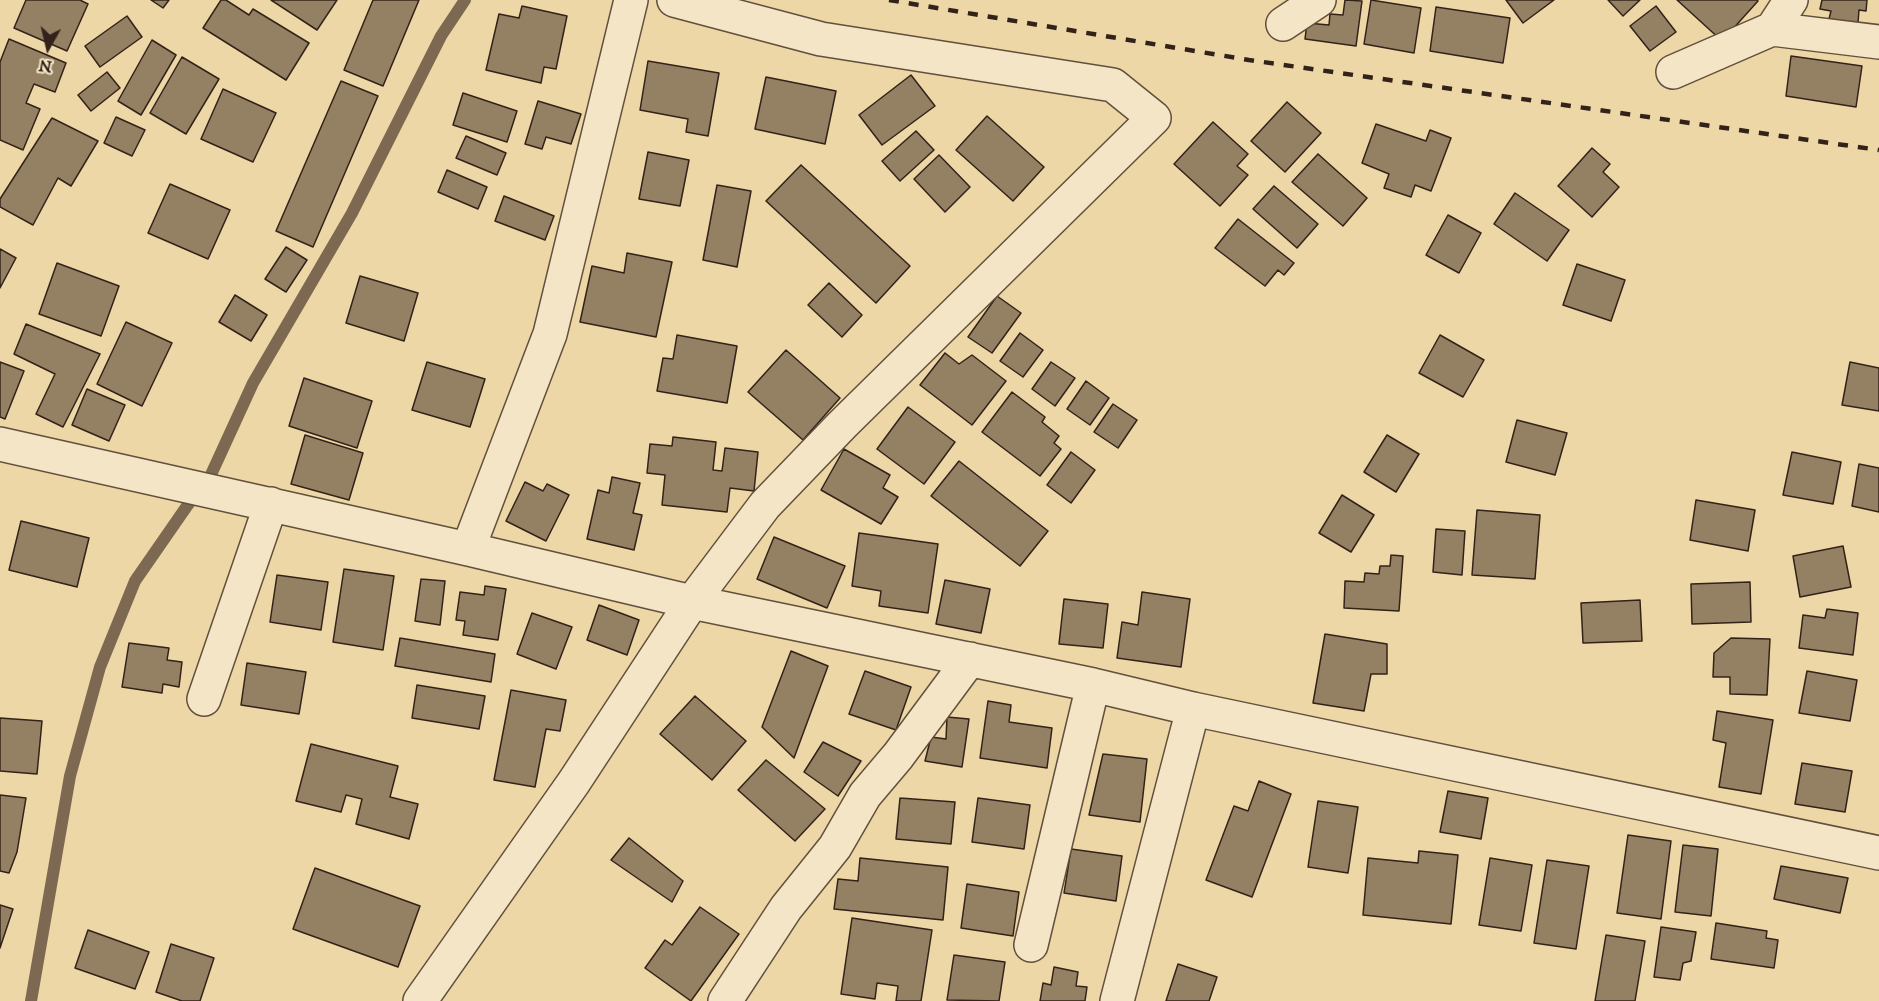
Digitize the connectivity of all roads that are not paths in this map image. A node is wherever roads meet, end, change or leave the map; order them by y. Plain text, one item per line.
1 (631, 0) edge
2 (674, 0) edge
3 (1319, 0) edge
4 (1791, 0) edge
5 (1282, 24) dead end
6 (1772, 29) junction
7 (1879, 42) edge
8 (1673, 72) dead end
9 (0, 444) edge
10 (271, 504) junction
11 (468, 549) junction
12 (692, 602) junction
13 (970, 659) junction
14 (1093, 685) junction
15 (204, 699) dead end
16 (1194, 709) junction
17 (1879, 853) edge
18 (1031, 945) dead end
19 (420, 1001) edge
20 (725, 1001) edge
21 (1117, 1001) edge

1 - 11 street
2 - 12 street
3 - 5 street
4 - 6 street
6 - 7 street
6 - 8 street
9 - 10 street
10 - 11 street
10 - 15 street
11 - 12 street
12 - 13 street
12 - 19 street
13 - 14 street
13 - 20 street
14 - 16 street
14 - 18 street
16 - 17 street
16 - 21 street

